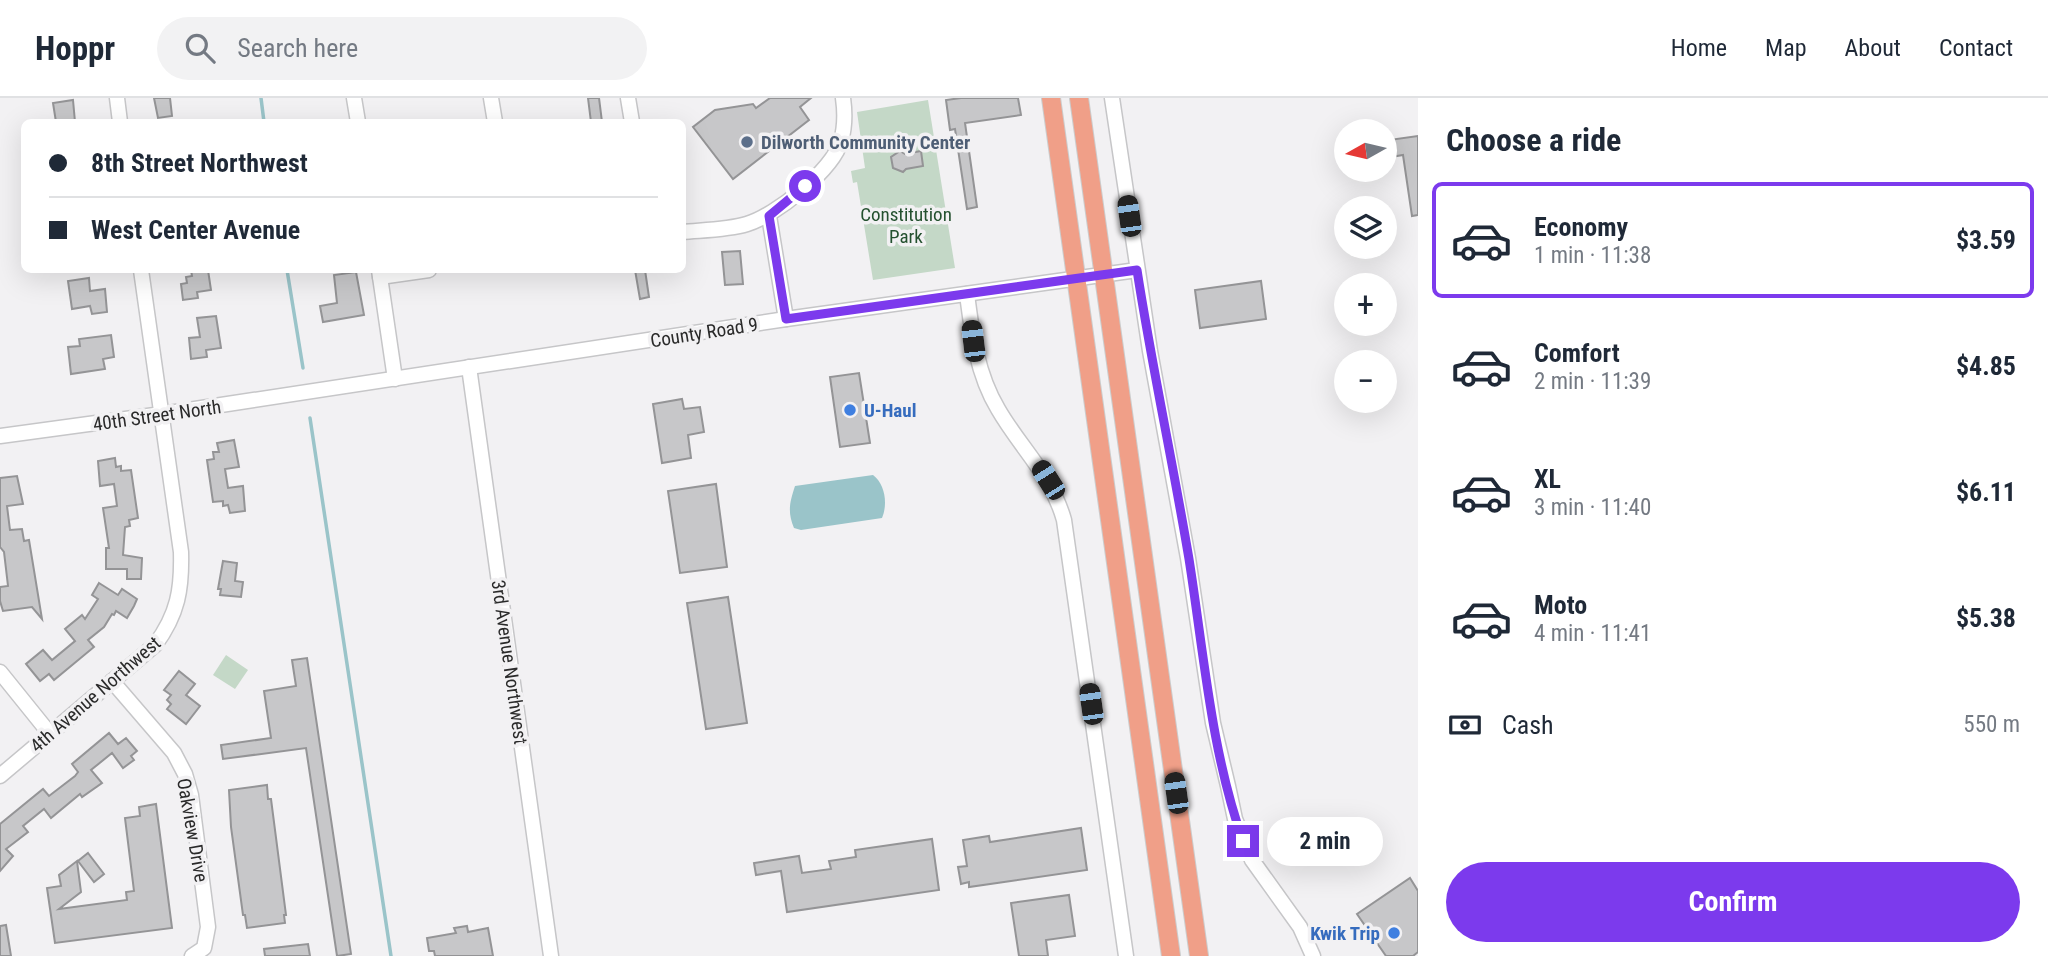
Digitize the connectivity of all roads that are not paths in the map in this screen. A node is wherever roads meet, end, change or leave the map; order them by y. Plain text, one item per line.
1 (117, 98) edge
2 (354, 98) edge
3 (491, 98) edge
4 (628, 98) edge
5 (843, 98) edge
6 (1051, 98) edge
7 (1079, 98) edge
8 (1112, 98) edge
9 (120, 119) edge
10 (358, 119) edge
11 (494, 119) edge
12 (632, 119) edge
13 (769, 216) junction
14 (686, 232) edge
15 (1137, 270) junction
16 (141, 273) edge
17 (380, 273) edge
18 (1103, 276) junction
19 (1076, 280) junction
20 (967, 294) junction
21 (786, 319) junction
22 (469, 367) junction
23 (396, 379) junction
24 (313, 391) joint
25 (162, 414) junction
26 (0, 436) edge
27 (0, 672) edge
28 (112, 681) junction
29 (50, 734) junction
30 (0, 776) edge
31 (192, 956) edge
32 (551, 956) edge
33 (1126, 956) edge
34 (1171, 956) edge
35 (1199, 956) edge
36 (1313, 956) edge

1 - 9 street
2 - 10 street
3 - 11 street
4 - 12 street
5 - 13 street
6 - 19 main road
7 - 18 main road
8 - 15 street
13 - 14 street
13 - 21 street
15 - 18 street, County Road 9
15 - 36 street
16 - 25 street, 4th Avenue Northwest
17 - 23 street
18 - 19 street, County Road 9
18 - 35 main road
19 - 20 street, County Road 9
19 - 34 main road
20 - 21 street, County Road 9
20 - 33 street
21 - 22 street, County Road 9
22 - 23 street, County Road 9
22 - 32 street, 3rd Avenue Northwest
23 - 24 street, County Road 9
24 - 25 street, 40th Street North
25 - 26 street, 40th Street North
25 - 28 street, 4th Avenue Northwest
27 - 29 street
28 - 29 street, 4th Avenue Northwest
28 - 31 street, Oakview Drive
29 - 30 street, 4th Avenue Northwest

